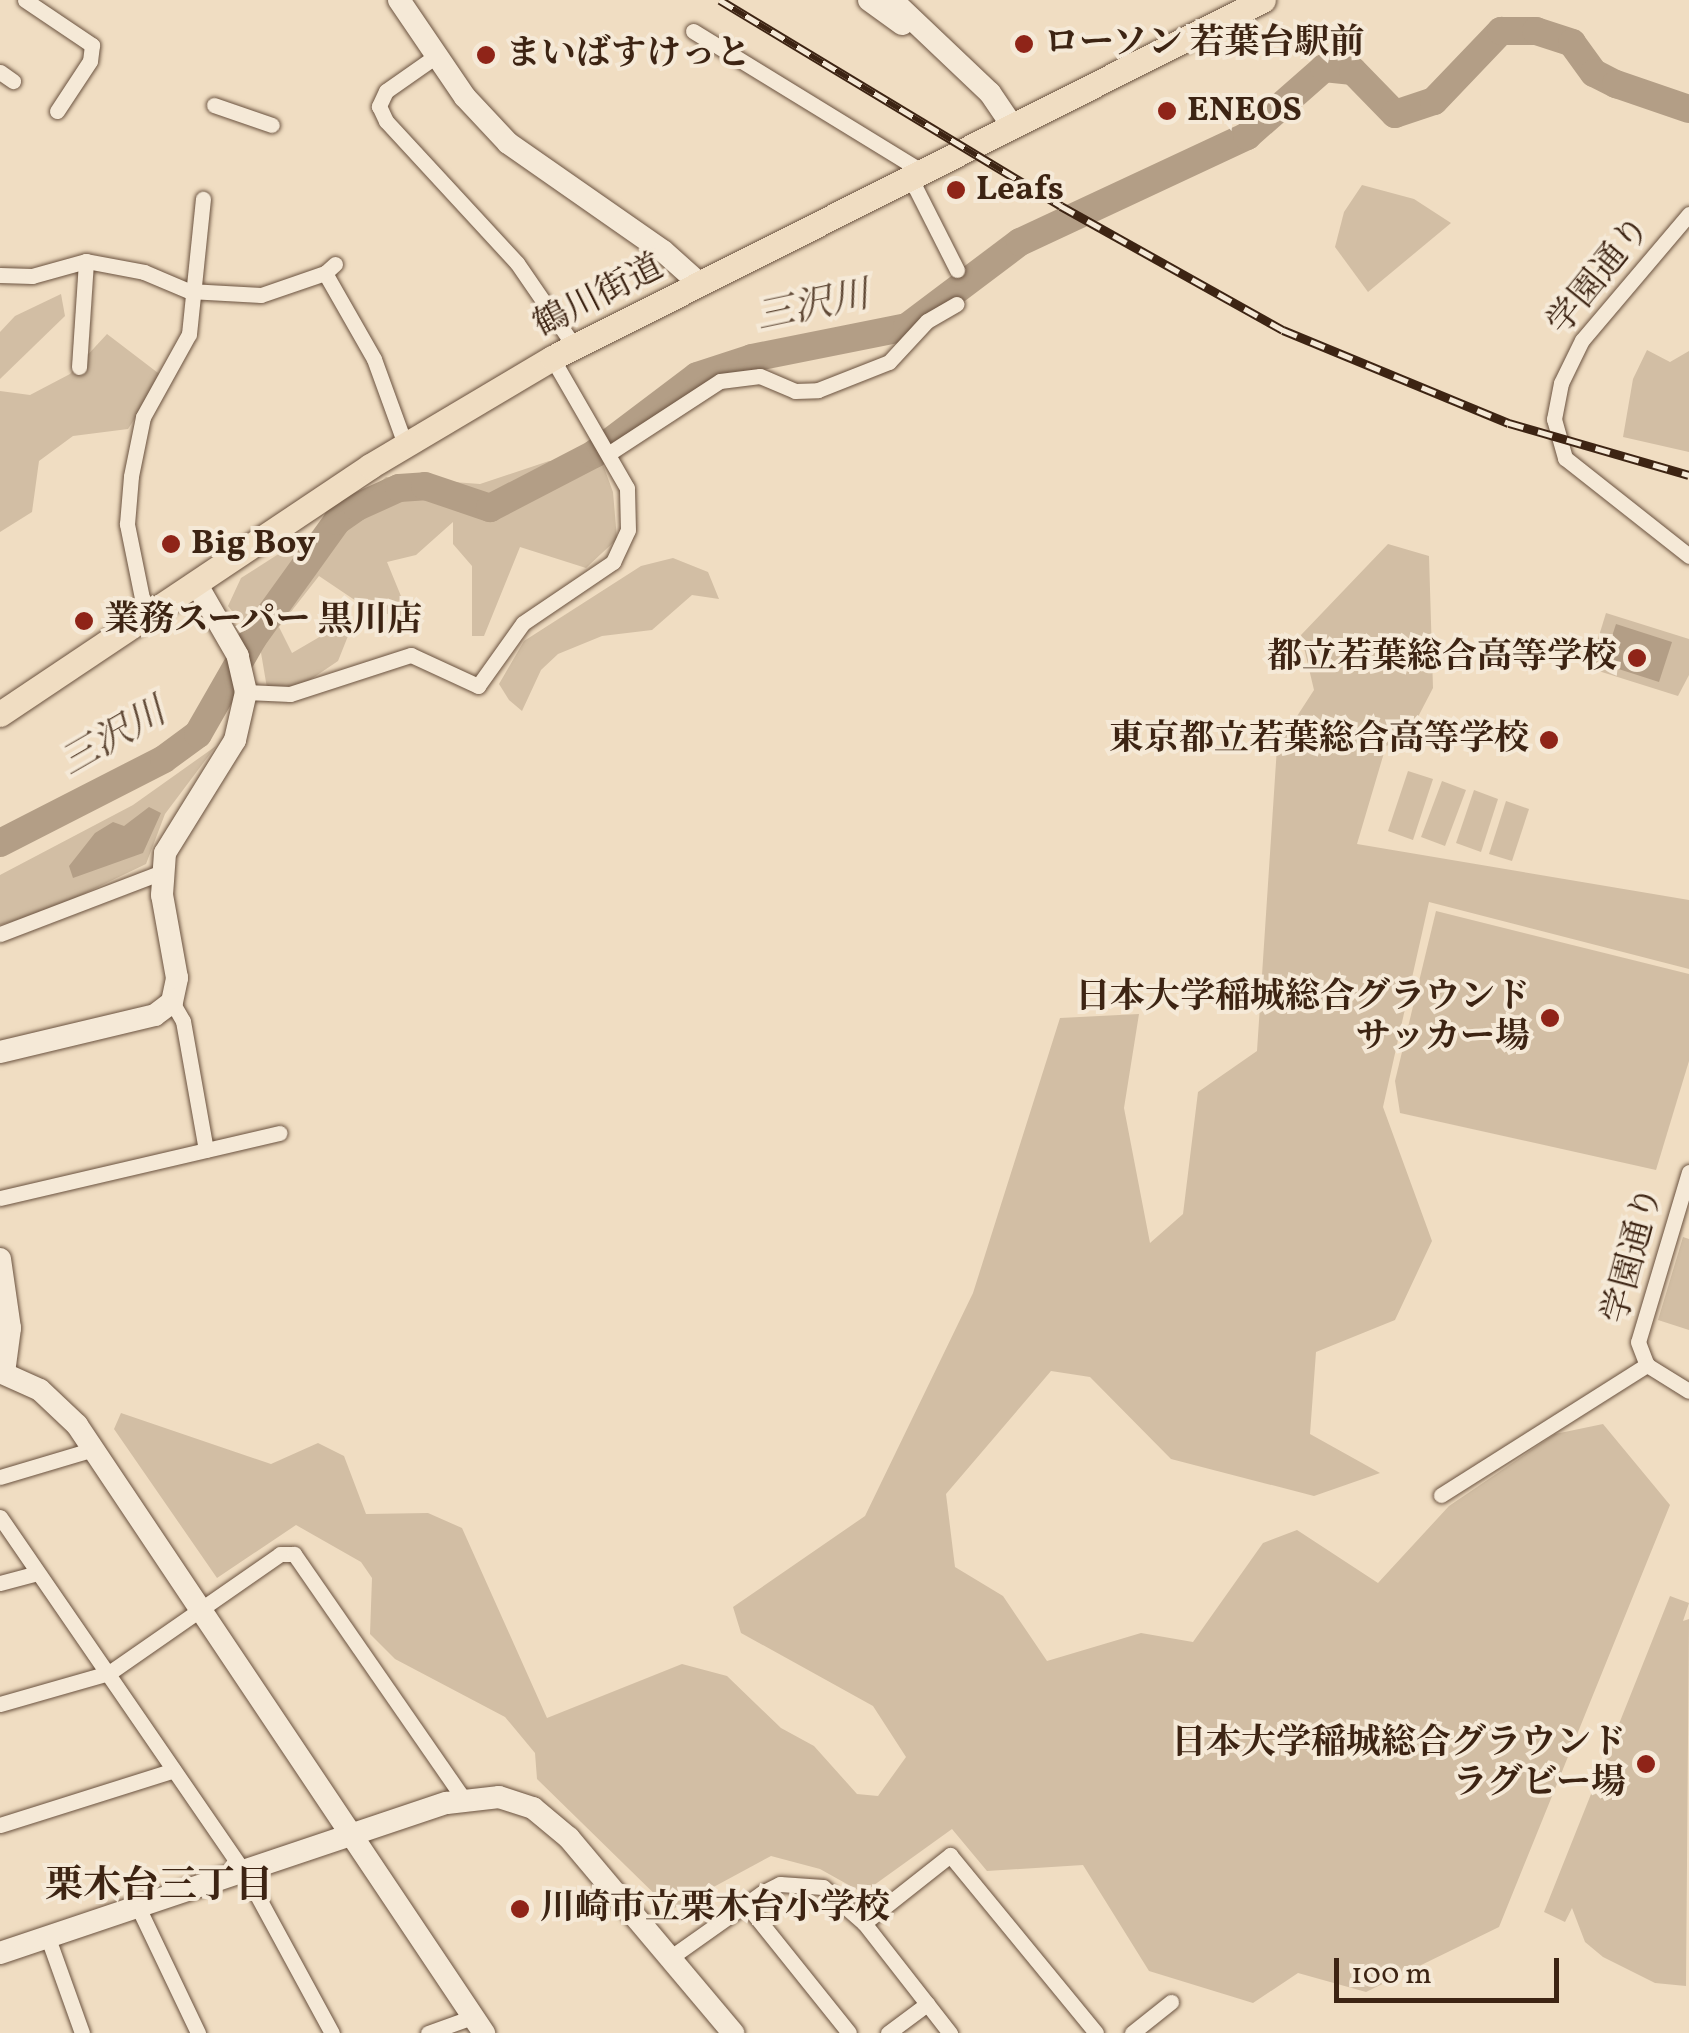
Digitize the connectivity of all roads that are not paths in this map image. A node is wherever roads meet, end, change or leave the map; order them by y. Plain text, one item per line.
1 (25, 0) edge
2 (398, 0) edge
3 (1263, 0) edge
4 (884, 3) edge
5 (693, 31) dead end
6 (436, 56) junction
7 (214, 105) dead end
8 (57, 111) dead end
9 (272, 125) dead end
10 (1013, 127) junction
11 (917, 175) junction
12 (203, 199) dead end
13 (1689, 214) edge
14 (86, 261) junction
15 (956, 270) dead end
16 (0, 275) edge
17 (700, 286) junction
18 (189, 291) junction
19 (956, 304) dead end
20 (563, 352) junction
21 (79, 367) dead end
22 (406, 444) junction
23 (611, 452) junction
24 (1689, 556) edge
25 (197, 585) junction
26 (154, 614) junction
27 (246, 689) junction
28 (0, 714) edge
29 (162, 872) junction
30 (0, 934) edge
31 (172, 1002) junction
32 (0, 1052) edge
33 (280, 1133) dead end
34 (206, 1150) junction
35 (1689, 1172) edge
36 (0, 1198) edge
37 (0, 1259) edge
38 (1648, 1365) junction
39 (2, 1372) edge
40 (1689, 1391) edge
41 (94, 1448) junction
42 (0, 1477) edge
43 (1442, 1495) dead end
44 (0, 1517) edge
45 (38, 1573) junction
46 (0, 1583) edge
47 (202, 1610) junction
48 (108, 1674) junction
49 (0, 1704) edge
50 (174, 1770) junction
51 (463, 1798) junction
52 (0, 1825) edge
53 (358, 1836) junction
54 (245, 1874) junction
55 (746, 1903) junction
56 (138, 1908) junction
57 (864, 1923) junction
58 (48, 1938) junction
59 (0, 1953) edge
60 (674, 1955) junction
61 (1171, 2002) dead end
62 (927, 2004) junction
63 (480, 2025) edge
64 (82, 2033) edge
65 (198, 2033) edge
66 (332, 2033) edge
67 (428, 2033) edge
68 (733, 2033) edge
69 (849, 2033) edge
70 (888, 2033) edge
71 (950, 2033) edge
72 (1096, 2033) edge
73 (1132, 2033) edge

1 - 8 street
2 - 6 street
3 - 10 main road, 鶴川街道
4 - 10 street
5 - 11 street
6 - 17 street
6 - 20 street
7 - 9 street
10 - 11 main road, 鶴川街道
11 - 15 street
11 - 17 main road, 鶴川街道
12 - 18 street
13 - 24 street, 学園通り
14 - 16 street
14 - 18 street
14 - 21 street
17 - 20 main road, 鶴川街道
18 - 22 street
18 - 26 street
19 - 23 street
20 - 22 main road, 鶴川街道
20 - 23 street
22 - 25 main road, 鶴川街道
23 - 27 street
25 - 26 main road, 鶴川街道
25 - 27 street
26 - 28 main road, 鶴川街道
27 - 29 street
29 - 30 street
29 - 31 street
31 - 32 street
31 - 34 street
33 - 34 street
34 - 36 street
35 - 38 street, 学園通り
37 - 39 street
38 - 40 street, 学園通り
38 - 43 street
39 - 41 street
41 - 42 street
41 - 47 street
44 - 45 street
45 - 46 street
45 - 48 street
47 - 48 street
47 - 51 street
47 - 53 street
48 - 49 street
48 - 50 street
50 - 52 street
50 - 54 street
51 - 53 street
51 - 60 street
53 - 54 street
53 - 63 street
54 - 56 street
54 - 66 street
55 - 57 street
55 - 60 street
55 - 69 street
56 - 58 street
56 - 65 street
57 - 62 street
57 - 72 street
58 - 59 street
58 - 64 street
60 - 68 street
61 - 73 street
62 - 70 street
62 - 71 street
63 - 67 street

